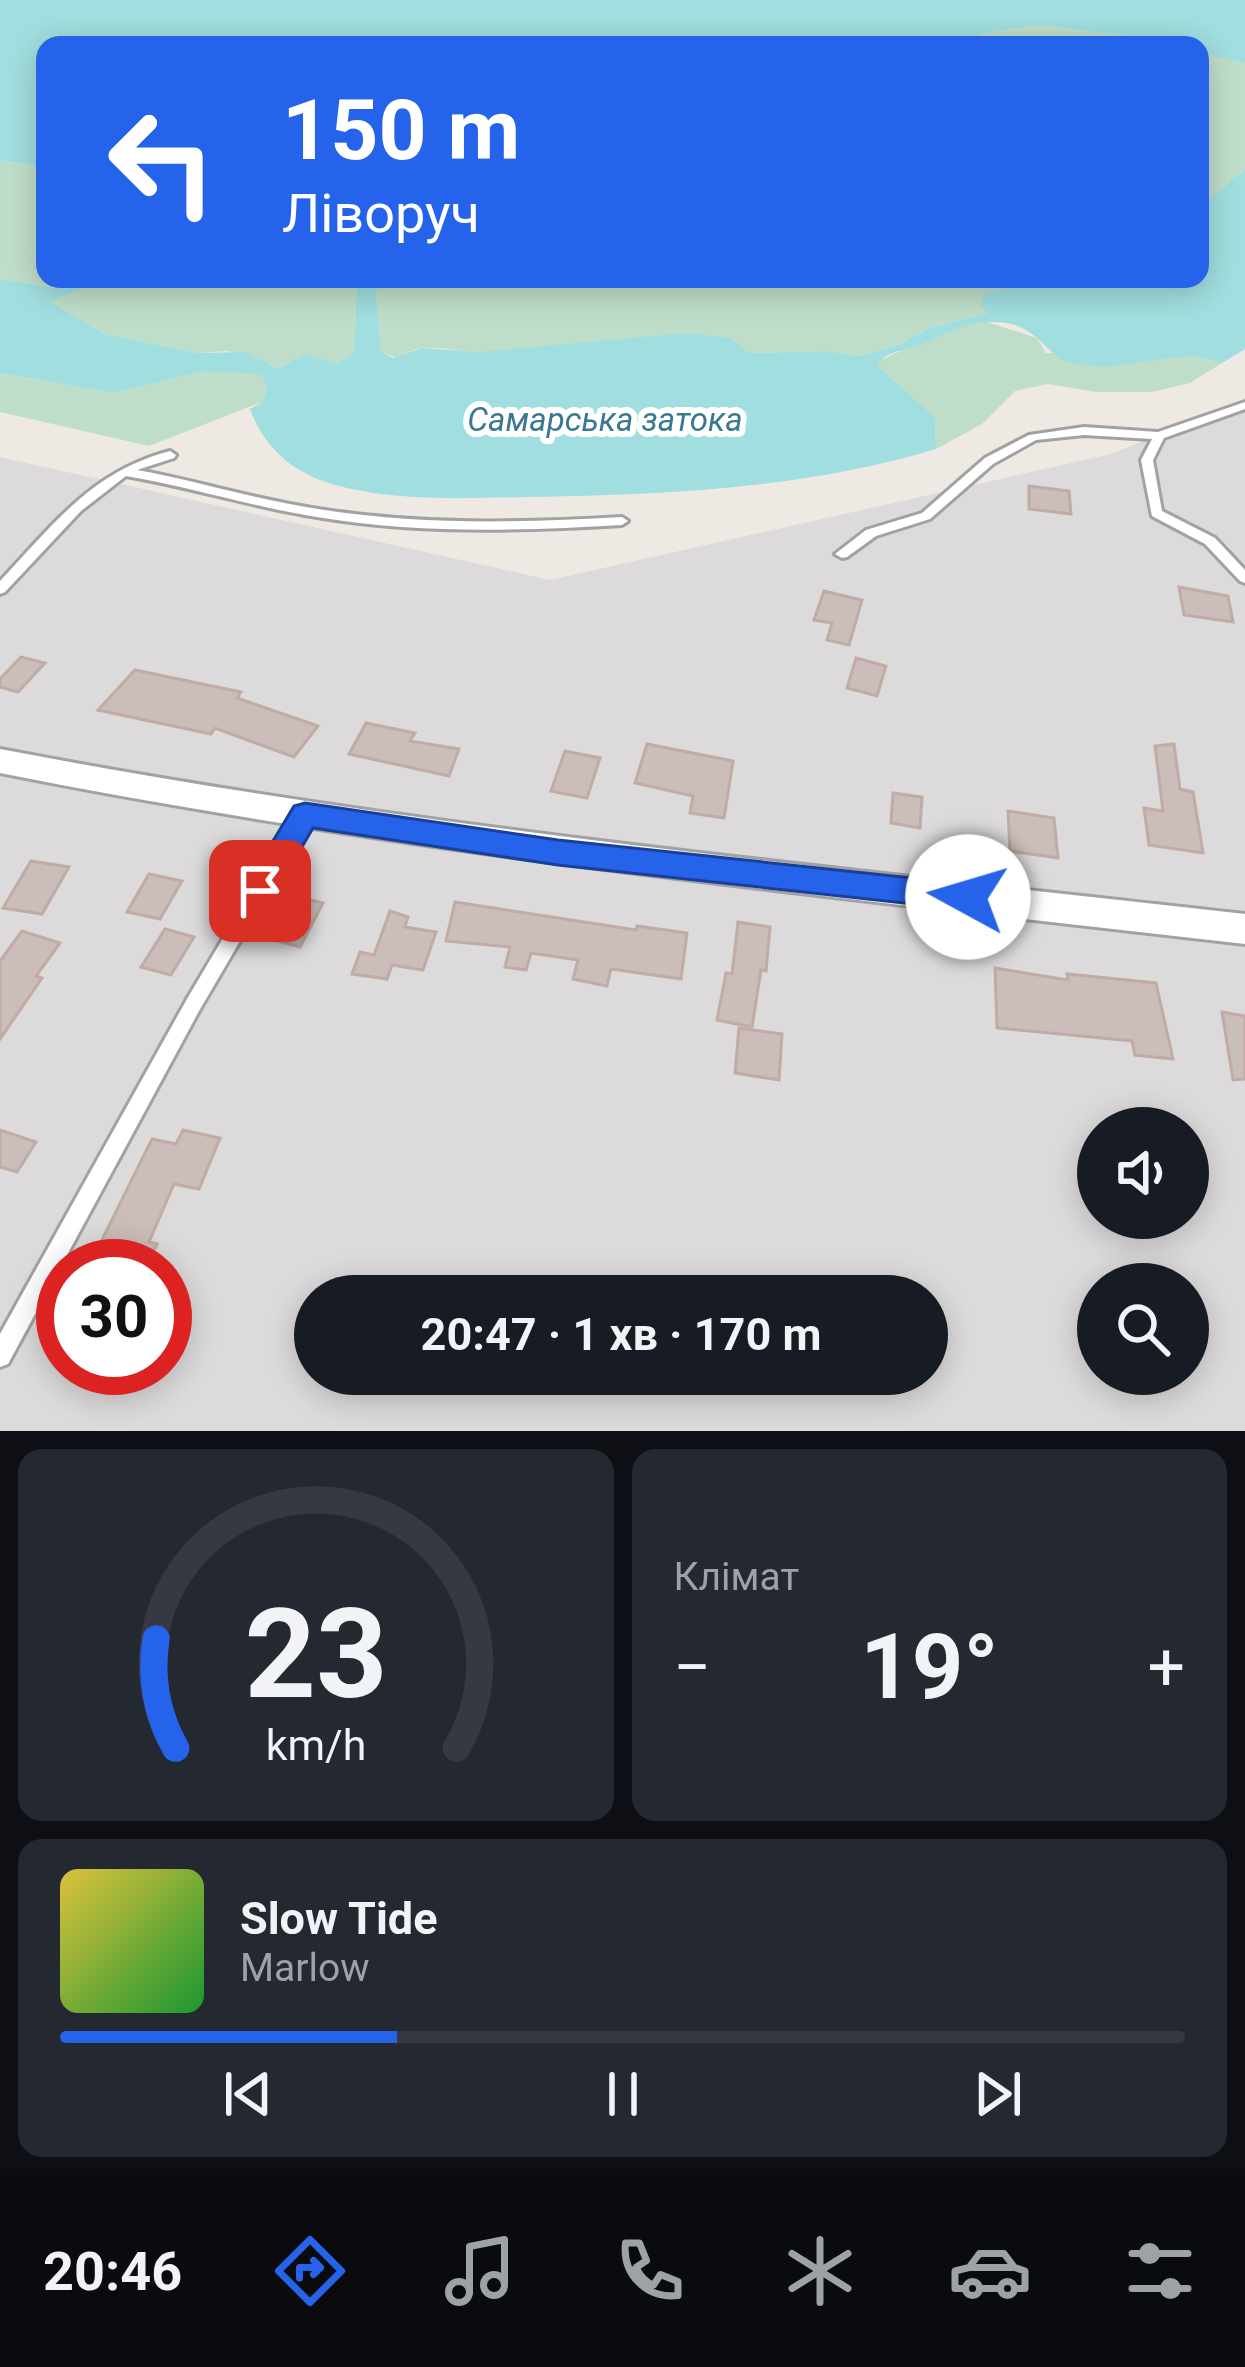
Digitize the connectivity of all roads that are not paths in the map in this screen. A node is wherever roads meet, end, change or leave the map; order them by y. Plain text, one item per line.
1 (1245, 405) edge
2 (1159, 436) junction
3 (170, 455) dead end
4 (125, 472) junction
5 (622, 521) dead end
6 (842, 554) dead end
7 (1245, 578) edge
8 (0, 589) edge
9 (0, 761) edge
10 (305, 814) junction
11 (1245, 929) edge
12 (0, 1356) edge

1 - 2 lane
2 - 6 lane
2 - 7 lane
3 - 4 lane
4 - 5 lane
4 - 8 lane
9 - 10 street
10 - 11 street
10 - 12 lane

